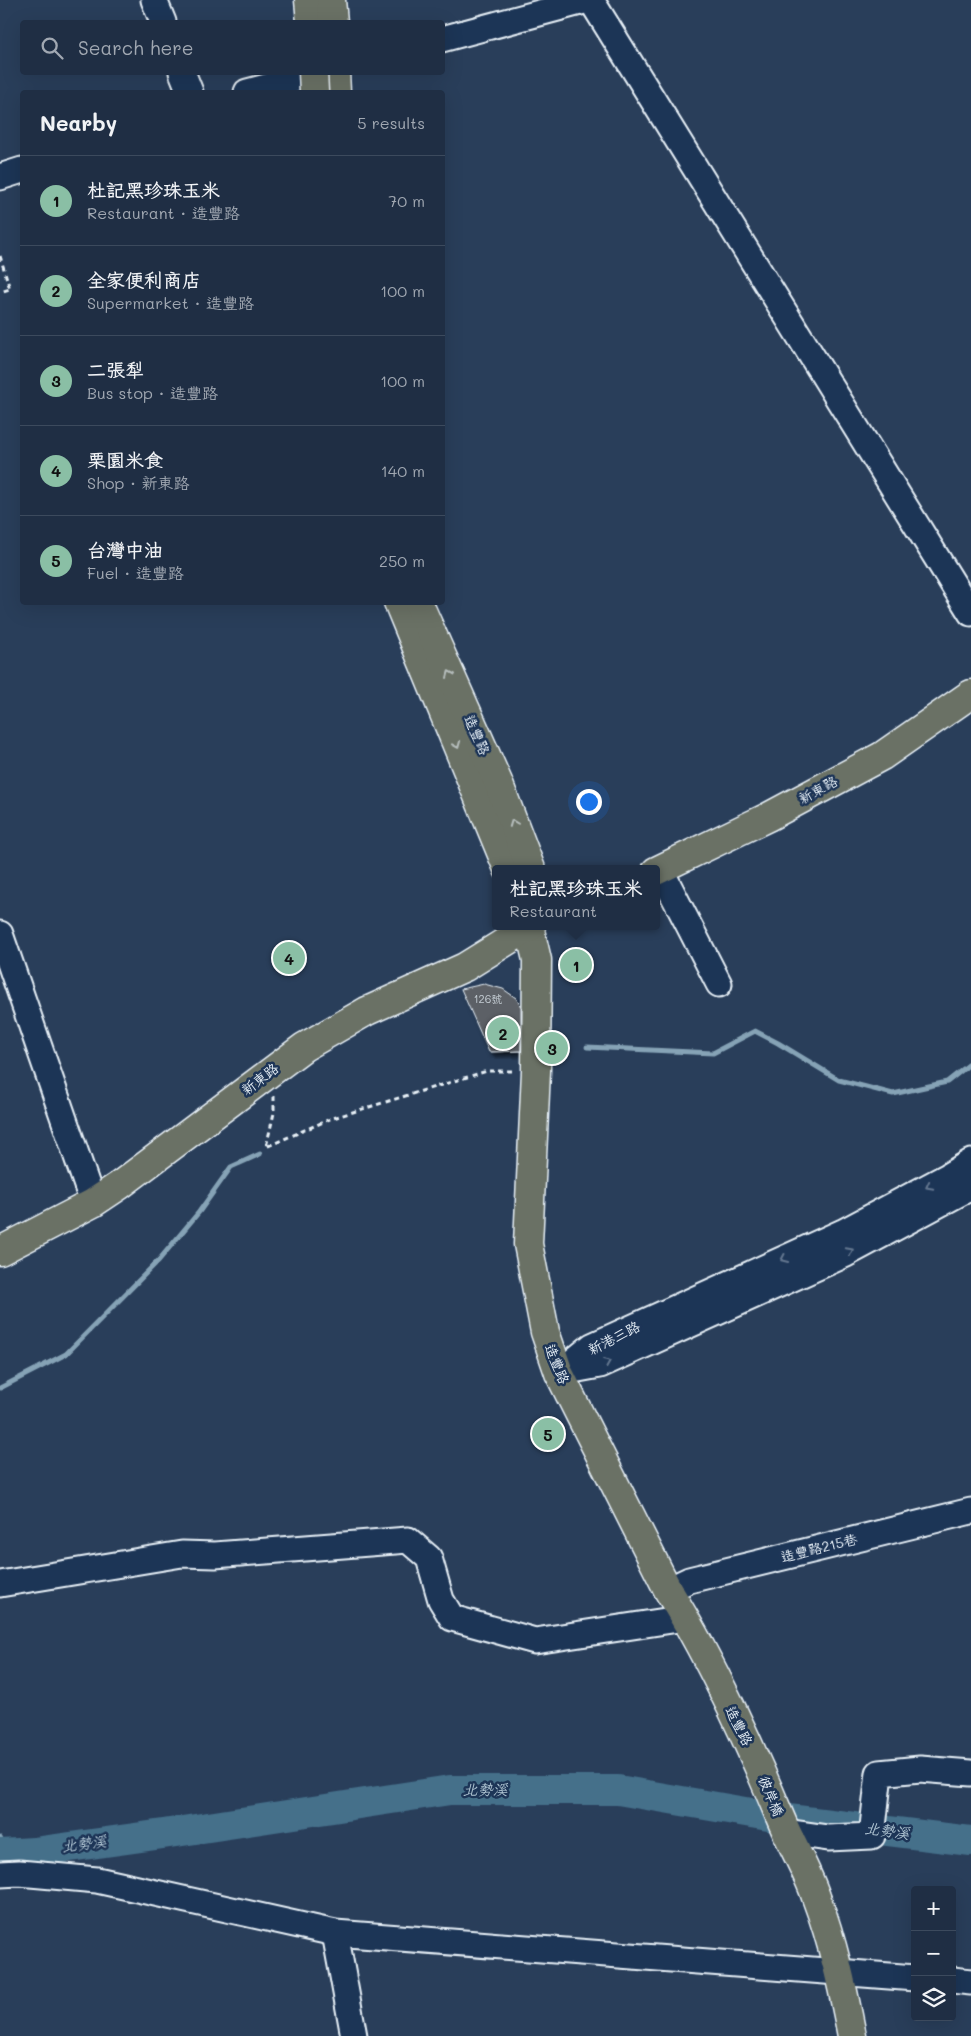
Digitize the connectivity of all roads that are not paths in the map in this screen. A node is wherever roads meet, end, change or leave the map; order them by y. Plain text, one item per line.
1 (154, 0) edge
2 (309, 0) edge
3 (332, 0) edge
4 (589, 0) edge
5 (162, 20) edge
6 (310, 20) edge
7 (333, 20) edge
8 (445, 39) edge
9 (183, 75) edge
10 (335, 75) edge
11 (310, 81) edge
12 (189, 90) edge
13 (258, 90) edge
14 (336, 90) edge
15 (20, 171) edge
16 (0, 177) edge
17 (399, 605) edge
18 (419, 605) edge
19 (971, 612) edge
20 (971, 694) edge
21 (506, 865) edge
22 (529, 865) edge
23 (660, 869) edge
24 (660, 874) edge
25 (524, 930) edge
26 (531, 930) edge
27 (0, 934) edge
28 (719, 984) dead end
29 (971, 1162) edge
30 (971, 1186) edge
31 (92, 1203) junction
32 (0, 1250) edge
33 (559, 1373) junction
34 (971, 1510) edge
35 (0, 1584) edge
36 (668, 1590) junction
37 (685, 1618) junction
38 (756, 1759) joint
39 (971, 1773) edge
40 (786, 1832) junction
41 (0, 1874) edge
42 (335, 1933) junction
43 (839, 1972) junction
44 (911, 1978) edge
45 (956, 1980) edge
46 (971, 1982) edge
47 (354, 2036) edge
48 (852, 2036) edge

1 - 5 street
2 - 6 main road
3 - 7 main road
4 - 8 street
4 - 19 street
9 - 12 street
10 - 14 main road
11 - 13 street
15 - 16 street
17 -> 21 main road, 造豐路
22 -> 18 main road, 造豐路
20 - 23 main road, 新東路
24 - 28 street
25 - 31 main road, 新東路
26 - 33 main road, 造豐路
27 - 31 street
29 -> 33 street, 新港三路
33 -> 30 street, 新港三路
31 - 32 main road, 新東路
33 - 36 main road, 造豐路
34 - 36 street, 造豐路215巷
35 - 37 street
36 - 37 main road, 造豐路
37 - 38 main road, 造豐路
38 - 40 main road, 彼岸橋
39 - 40 street
40 - 43 main road
41 - 42 street
42 - 43 street
42 - 47 street
43 - 44 street
43 - 48 main road
45 - 46 street

